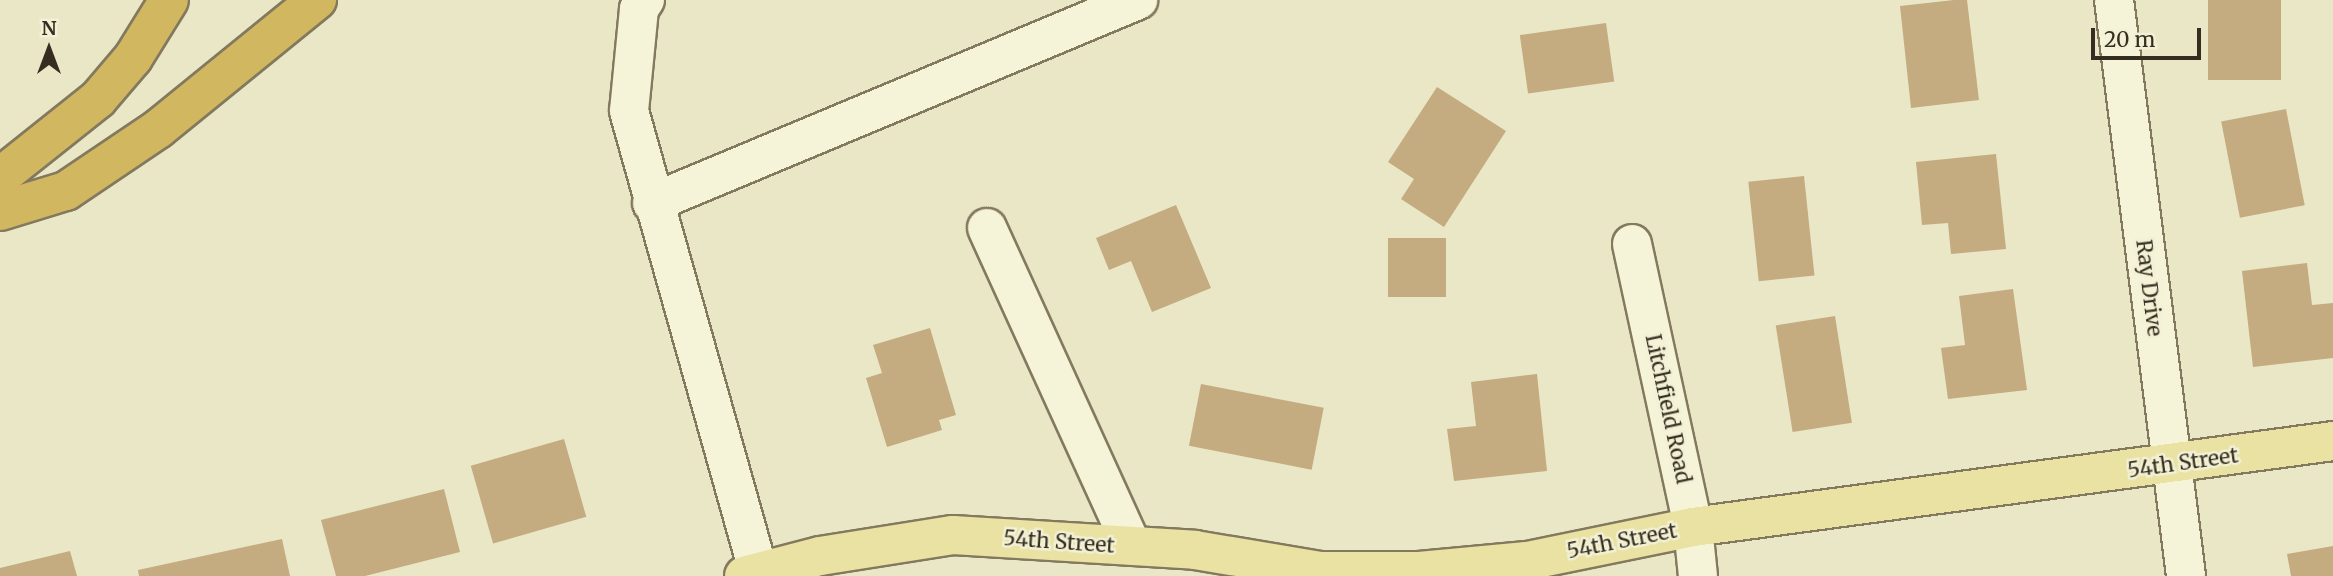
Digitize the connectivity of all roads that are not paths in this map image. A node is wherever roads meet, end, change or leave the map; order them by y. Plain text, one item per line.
1 (169, 0) edge
2 (317, 0) edge
3 (645, 0) edge
4 (1138, 0) edge
5 (2113, 0) edge
6 (0, 177) edge
7 (652, 203) junction
8 (0, 211) edge
9 (987, 228) dead end
10 (1632, 244) dead end
11 (2333, 441) edge
12 (2172, 465) junction
13 (1693, 527) junction
14 (1132, 546) junction
15 (1195, 563) edge
16 (752, 574) edge
17 (1698, 576) edge
18 (2186, 576) edge

1 - 6 highway
2 - 8 highway
3 - 7 street
4 - 7 street
5 - 12 street, Ray Drive
7 - 16 street
9 - 14 street
10 - 13 street, Litchfield Road
11 - 12 main road, 54th Street
12 - 13 main road, 54th Street
12 - 18 street, Ray Drive
13 - 15 main road, 54th Street
13 - 17 street, Litchfield Road
14 - 15 main road, 54th Street
14 - 16 main road, 54th Street

